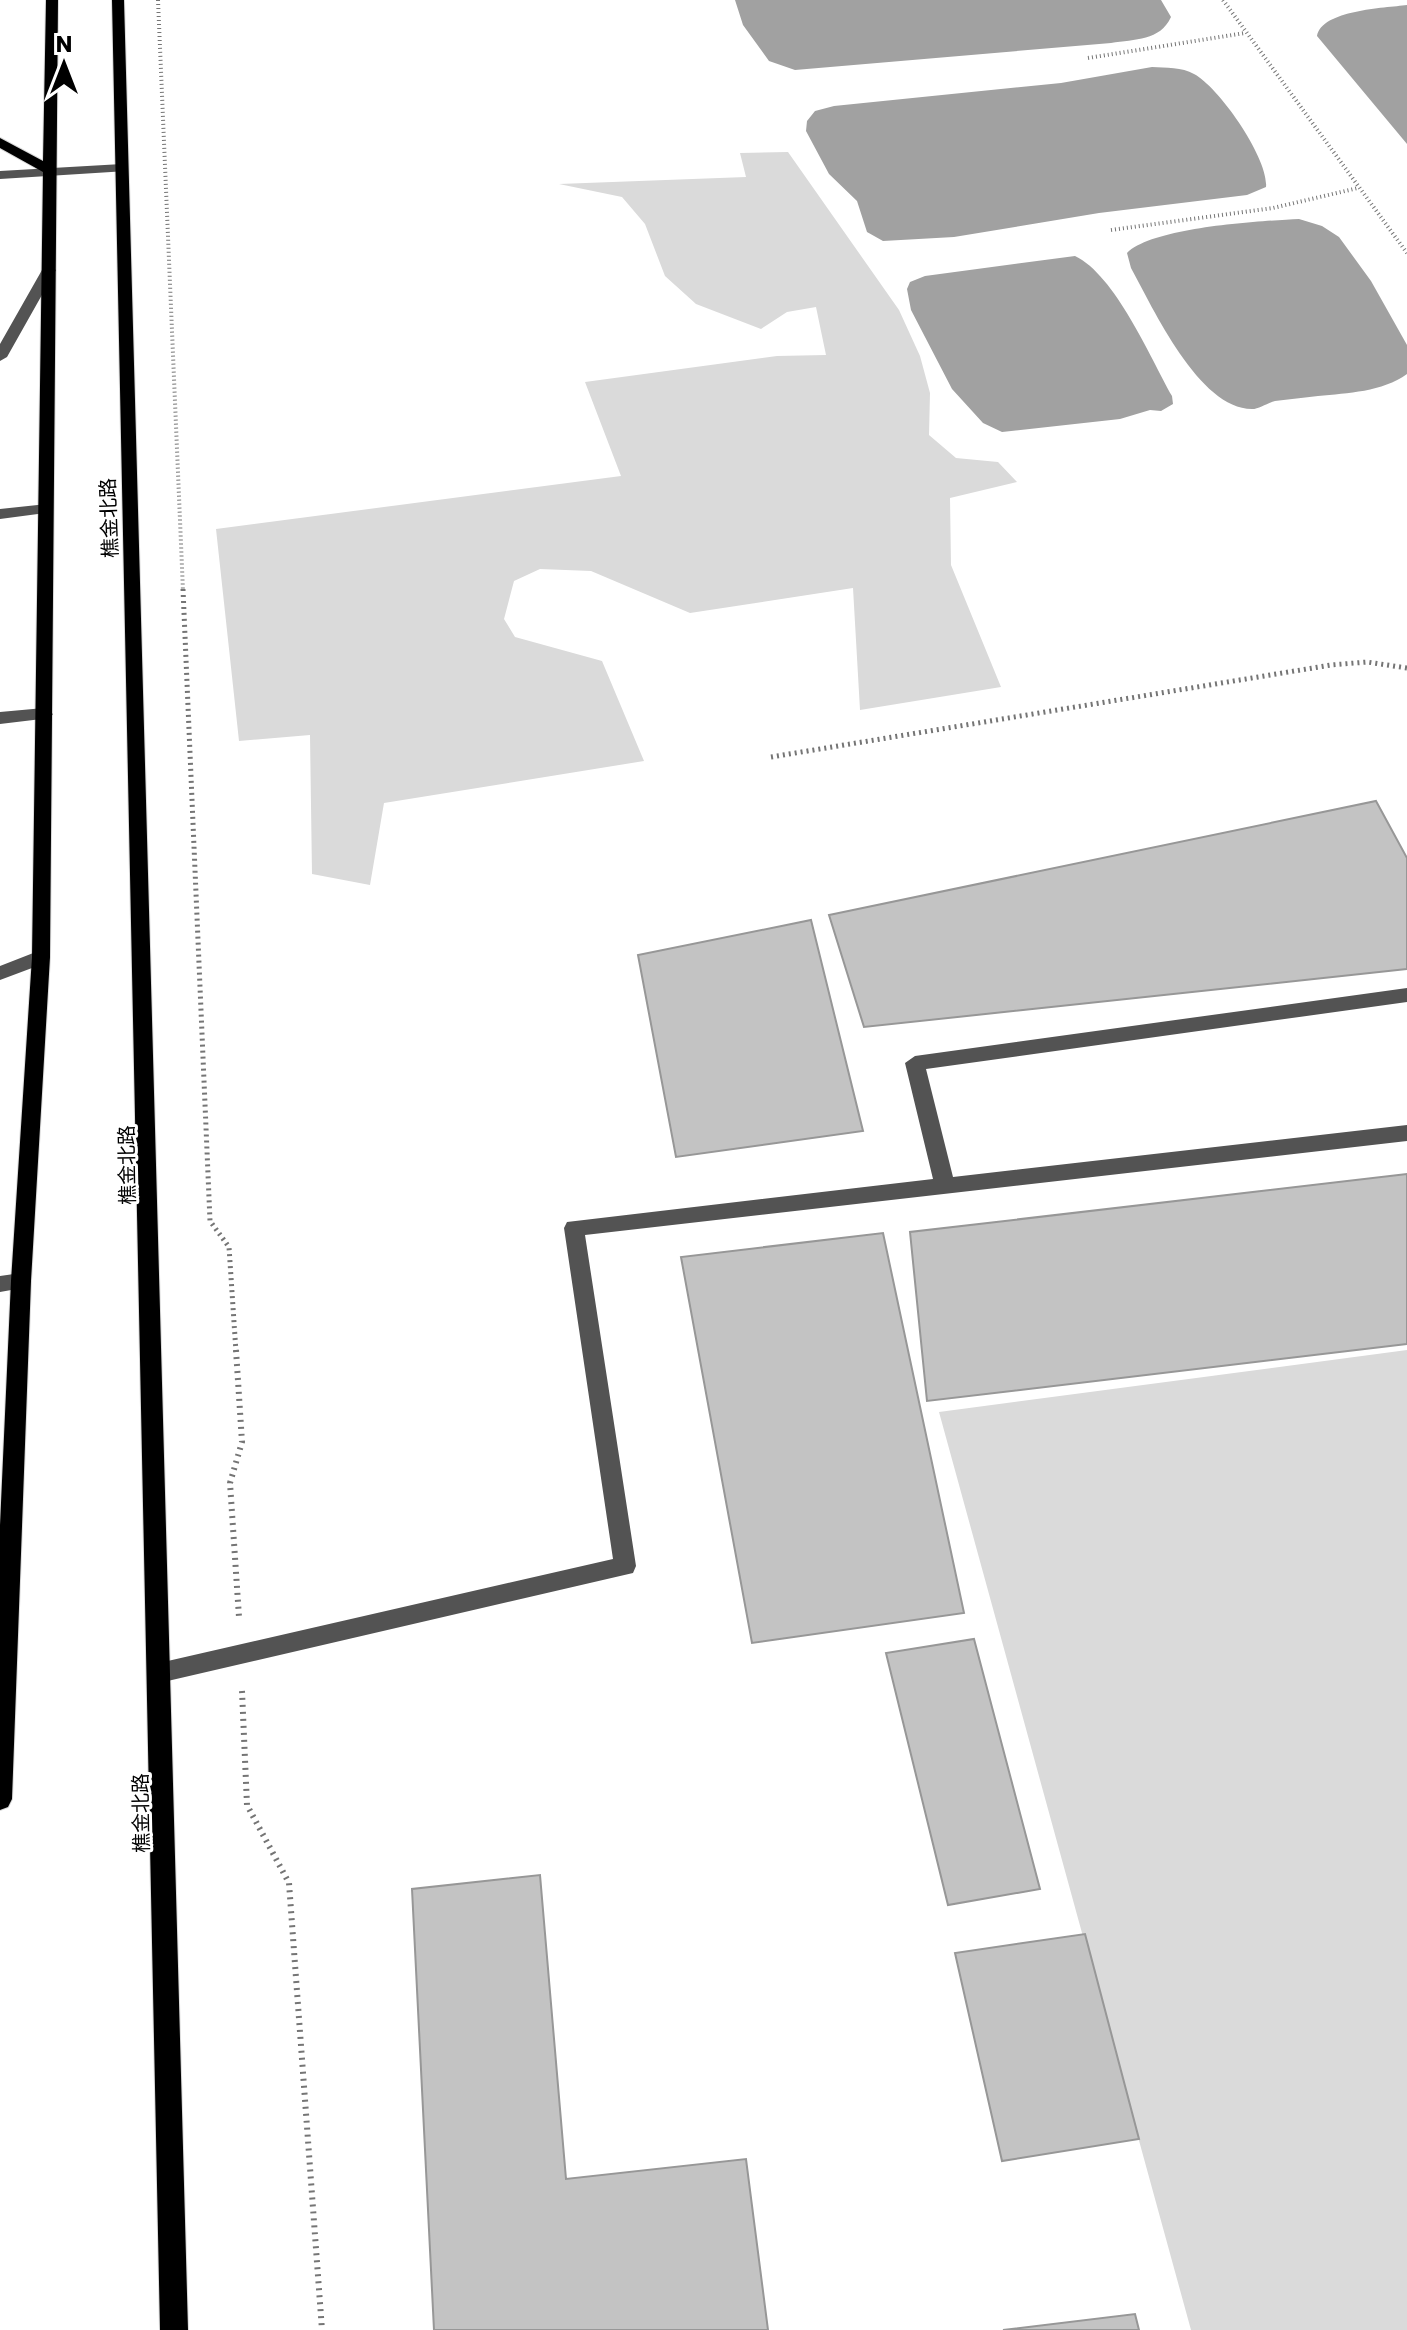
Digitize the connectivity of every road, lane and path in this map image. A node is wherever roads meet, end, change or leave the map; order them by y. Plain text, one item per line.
1 (52, 0) edge
2 (118, 0) edge
3 (158, 0) edge
4 (1223, 0) edge
5 (1245, 33) junction
6 (1088, 58) dead end
7 (0, 142) edge
8 (122, 168) junction
9 (50, 170) junction
10 (0, 175) edge
11 (1359, 188) junction
12 (1111, 230) dead end
13 (1407, 253) edge
14 (49, 270) junction
15 (0, 357) edge
16 (47, 509) junction
17 (0, 514) edge
18 (1407, 668) edge
19 (44, 714) junction
20 (0, 718) edge
21 (771, 757) dead end
22 (41, 957) junction
23 (0, 973) edge
24 (1407, 995) edge
25 (1407, 1133) edge
26 (945, 1186) junction
27 (10, 1282) edge
28 (238, 1600) dead end
29 (159, 1673) junction
30 (246, 1765) dead end
31 (0, 1799) edge
32 (174, 2330) edge
33 (322, 2330) edge

1 - 9 main road
2 - 8 main road, 樵金北路
3 - 28 path
4 - 5 path
5 - 6 path
5 - 11 path
7 - 9 main road
8 - 9 street
8 - 29 main road, 樵金北路
9 - 10 street
9 - 14 main road
11 - 12 path
11 - 13 path
14 - 15 street
14 - 16 main road
16 - 17 street
16 - 19 main road
18 - 21 path
19 - 20 street
19 - 22 main road
22 - 23 street
22 - 27 main road
24 - 26 street
25 - 26 street
26 - 29 street
27 - 31 main road
29 - 32 main road, 樵金北路
30 - 33 path

